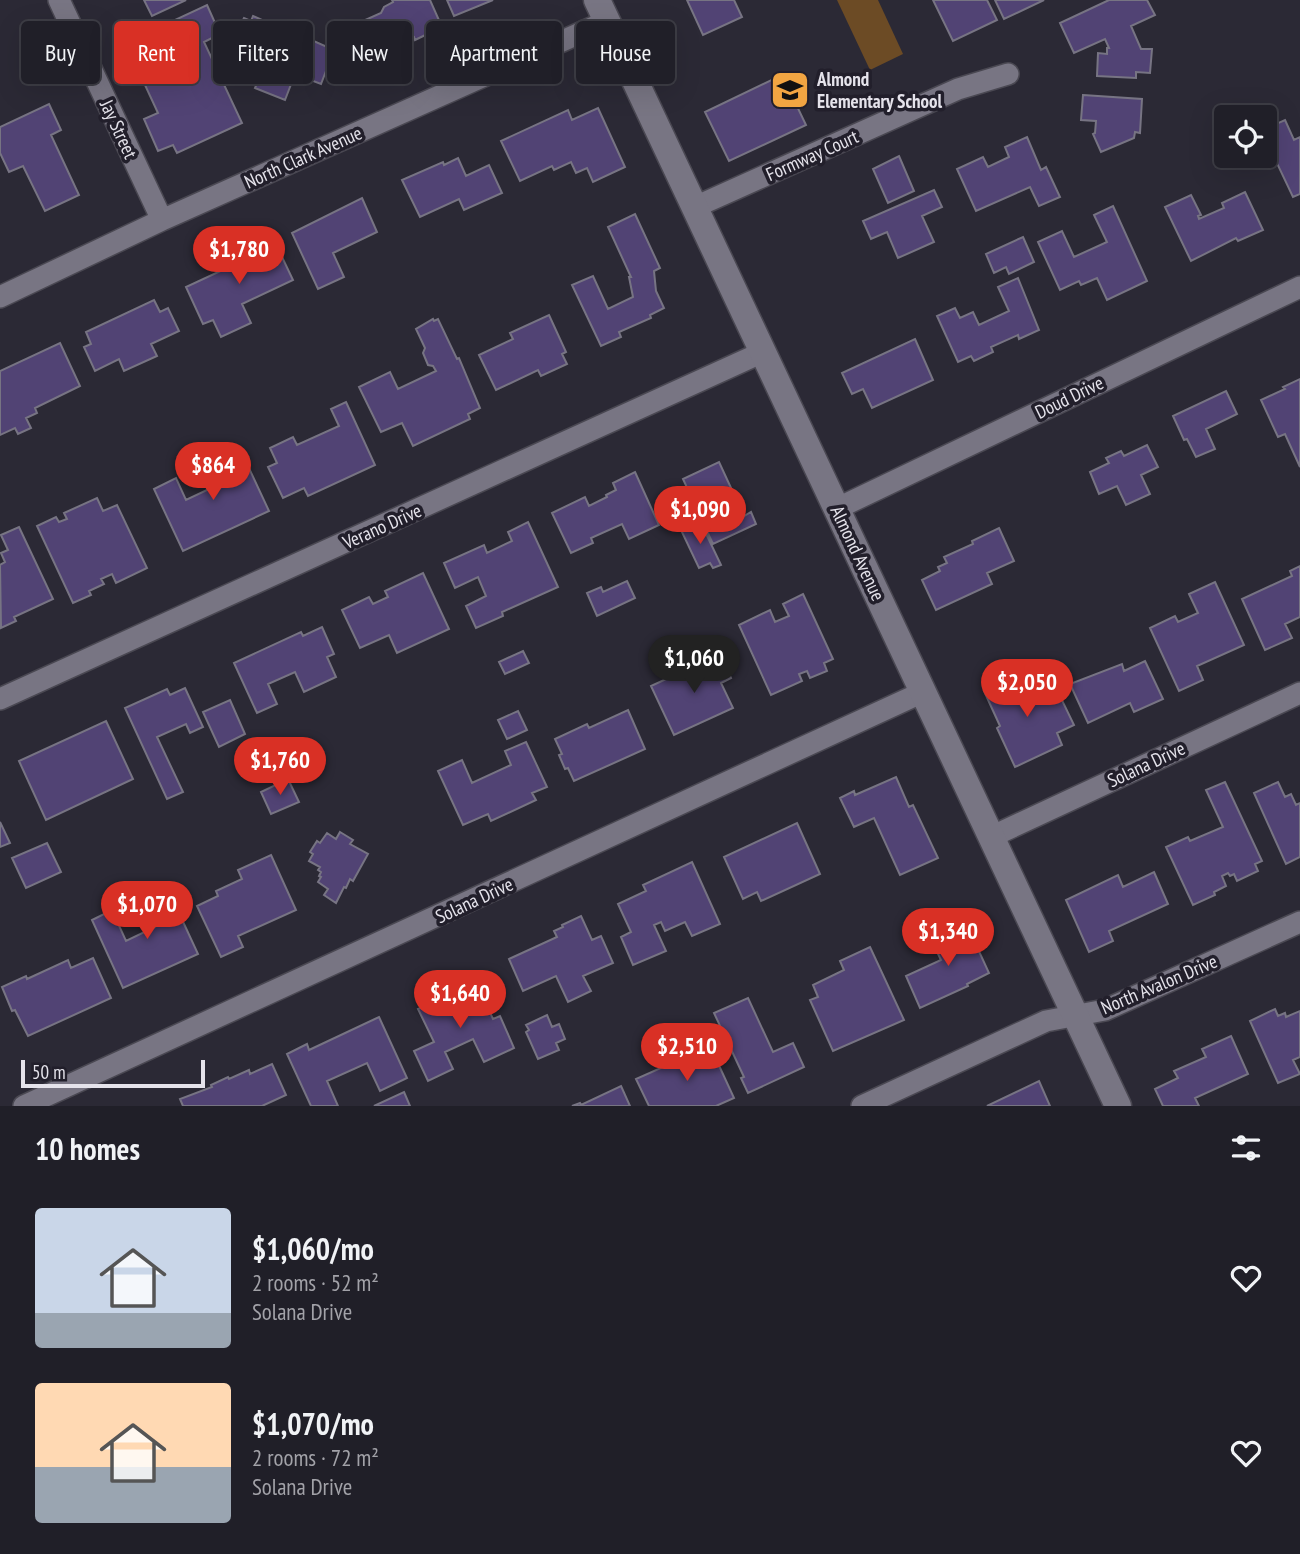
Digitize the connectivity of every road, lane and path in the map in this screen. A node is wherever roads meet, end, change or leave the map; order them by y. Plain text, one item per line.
1 (59, 0) edge
2 (602, 10) edge
3 (1007, 74) dead end
4 (695, 207) junction
5 (162, 220) junction
6 (1300, 287) edge
7 (0, 297) edge
8 (763, 352) junction
9 (838, 508) junction
10 (923, 692) junction
11 (1300, 693) edge
12 (0, 699) edge
13 (993, 836) junction
14 (1300, 922) edge
15 (1076, 1016) junction
16 (24, 1106) edge
17 (862, 1106) edge
18 (1118, 1106) edge

1 - 5 street, Jay Street
2 - 4 street, Almond Avenue
2 - 5 street, North Clark Avenue
3 - 4 street, Formway Court
4 - 8 street, Almond Avenue
5 - 7 street, North Clark Avenue
6 - 9 street, Doud Drive
8 - 9 street, Almond Avenue
8 - 12 street, Verano Drive
9 - 10 street, Almond Avenue
10 - 13 street, Almond Avenue
10 - 16 street, Solana Drive
11 - 13 street, Solana Drive
13 - 15 street, Almond Avenue
14 - 15 street, North Avalon Drive
15 - 17 street, North Avalon Drive
15 - 18 street, Almond Avenue

